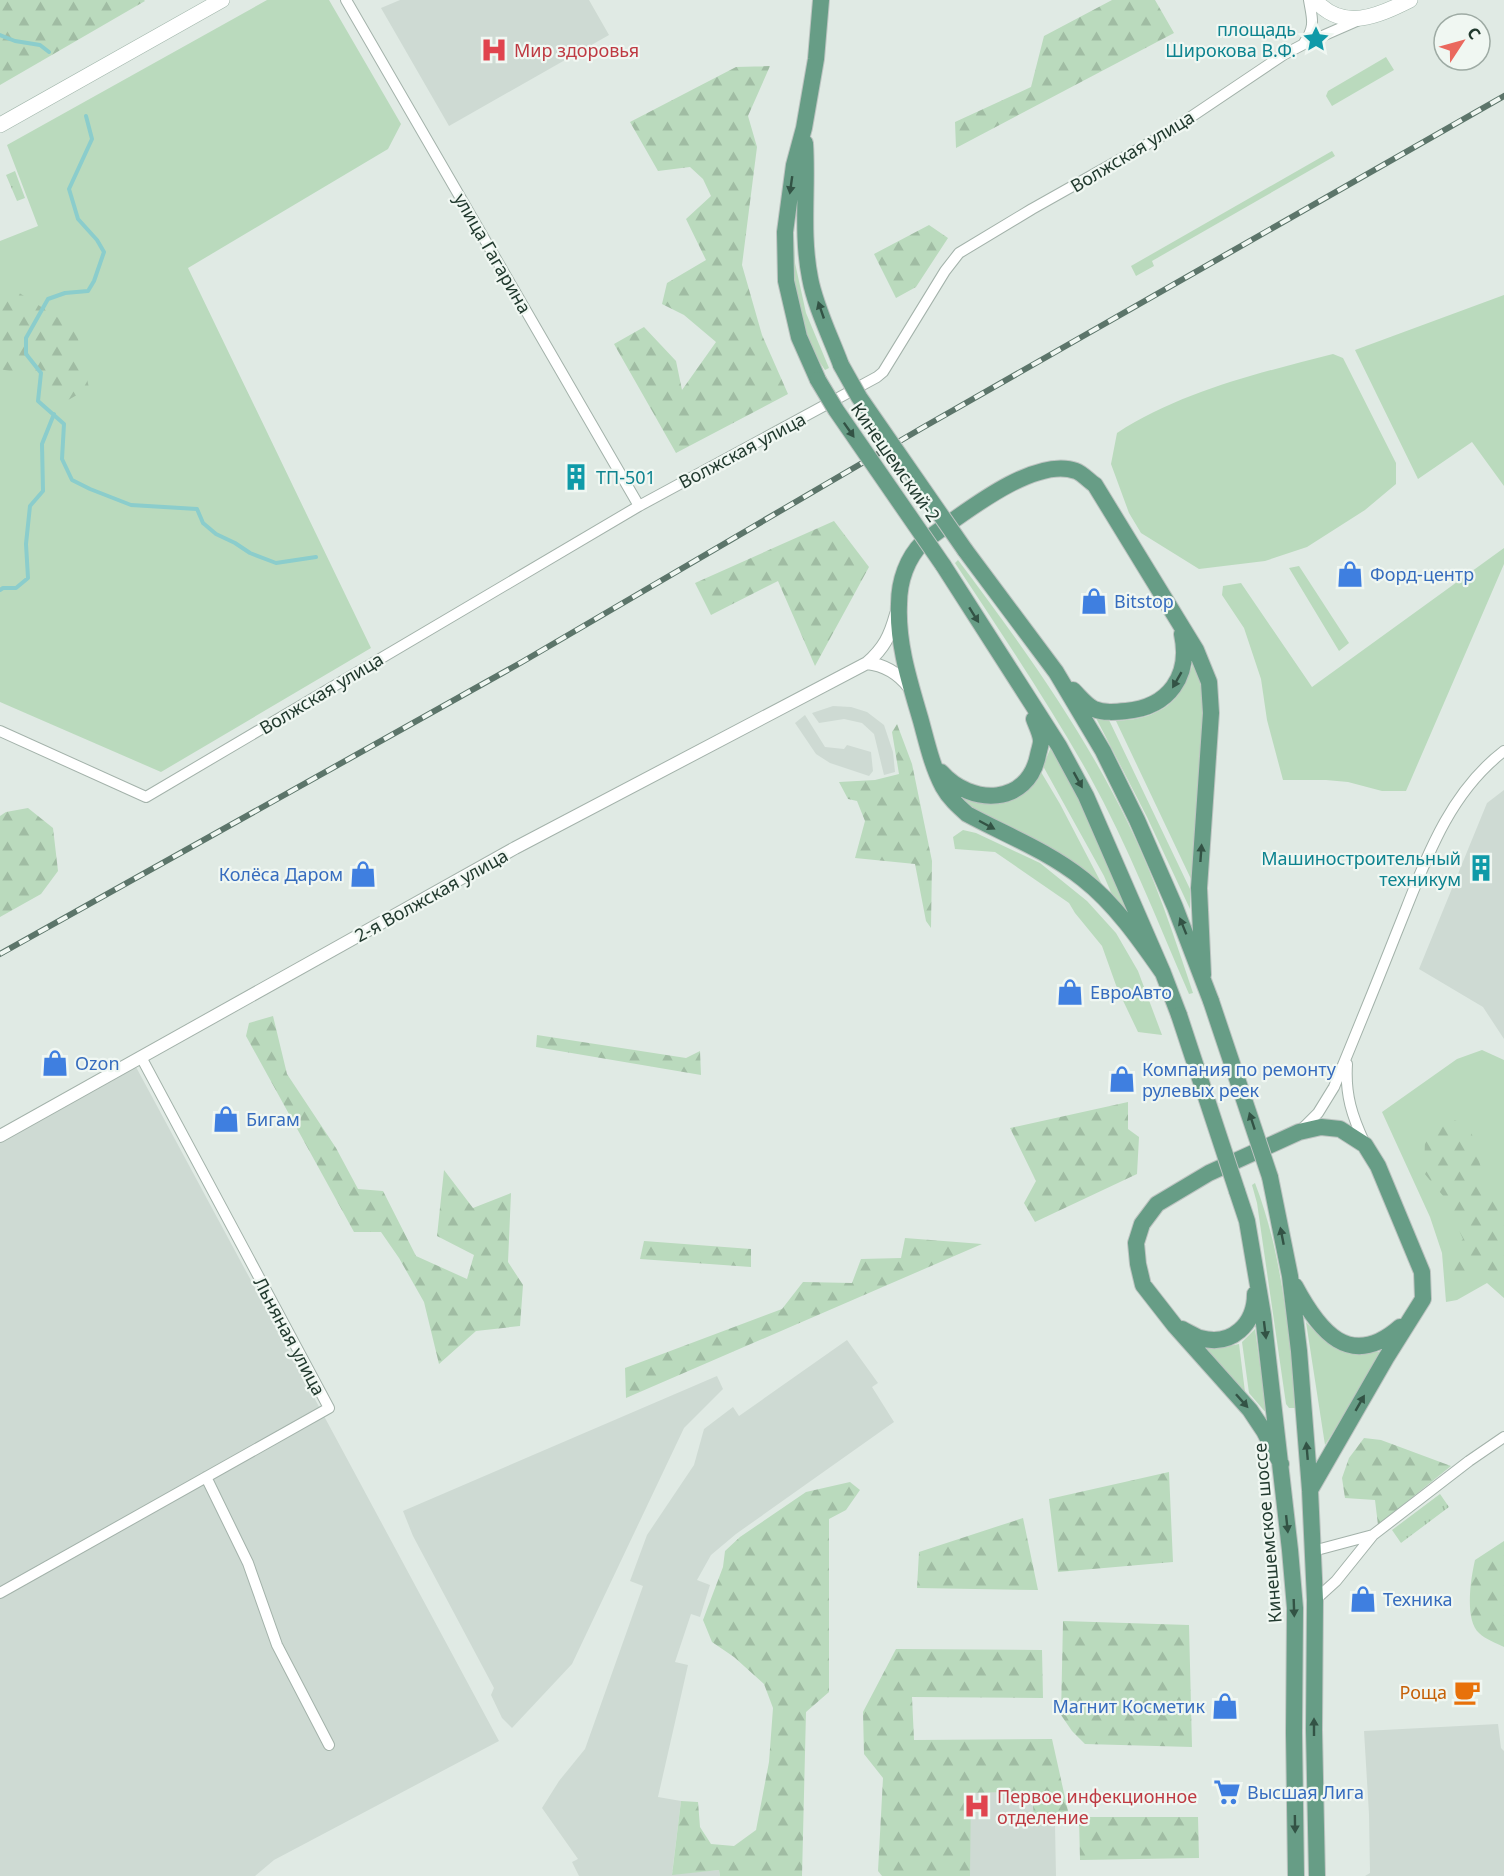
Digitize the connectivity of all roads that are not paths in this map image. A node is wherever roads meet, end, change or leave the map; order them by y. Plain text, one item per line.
1 (222, 0) edge
2 (346, 0) edge
3 (821, 0) edge
4 (1309, 0) edge
5 (1315, 0) edge
6 (1328, 0) edge
7 (1410, 0) edge
8 (1341, 18) junction
9 (1364, 18) junction
10 (1304, 44) junction
11 (0, 126) edge
12 (804, 128) junction
13 (639, 506) junction
14 (898, 603) junction
15 (1180, 624) junction
16 (867, 663) junction
17 (1056, 672) junction
18 (912, 690) junction
19 (1026, 697) junction
20 (0, 731) edge
21 (1504, 751) edge
22 (933, 762) junction
23 (1163, 973) junction
24 (1203, 975) junction
25 (1347, 1054) junction
26 (141, 1058) junction
27 (1299, 1132) junction
28 (0, 1136) edge
29 (1365, 1145) junction
30 (1255, 1263) junction
31 (1290, 1276) junction
32 (1410, 1318) junction
33 (1175, 1326) junction
34 (1504, 1437) edge
35 (1281, 1464) junction
36 (206, 1477) junction
37 (1310, 1490) junction
38 (1373, 1535) junction
39 (1312, 1551) junction
40 (0, 1593) edge
41 (1315, 1600) junction
42 (329, 1745) dead end
43 (1296, 1876) edge
44 (1317, 1876) edge

1 - 11 main road
2 - 13 street, улица Гагарина
3 - 12 main road
4 - 10 street
5 - 8 main road
6 - 8 main road
7 - 9 main road
8 - 9 main road
9 - 10 street, Волжская улица
10 - 13 street, Волжская улица
17 -> 12 main road, Кинешемский-2, bridge
12 -> 19 main road, Кинешемский-2, bridge
13 - 20 street, Волжская улица
14 - 15 main road
14 - 16 street
14 - 18 main road
15 -> 17 main road
24 -> 15 main road
16 - 18 street
16 - 26 street, 2-я Волжская улица
24 -> 17 main road
18 - 22 main road
19 - 22 main road
19 -> 23 main road
21 - 25 street
22 -> 23 main road
23 - 30 main road, Кинешемское шоссе, bridge
31 -> 24 main road, bridge
25 - 27 street
25 - 29 street
26 - 28 street, 2-я Волжская улица
26 - 36 street, Льняная улица
27 - 29 main road
27 - 33 main road
29 - 32 main road
30 - 33 main road
30 -> 35 main road, Кинешемское шоссе
31 - 32 main road
37 -> 31 main road
37 -> 32 main road
33 -> 35 main road
34 - 38 street
35 -> 43 main road, Кинешемское шоссе
36 - 40 street, Льняная улица
36 - 42 street
37 - 39 main road
38 - 39 street
38 - 41 street
39 - 41 main road
44 -> 41 main road

